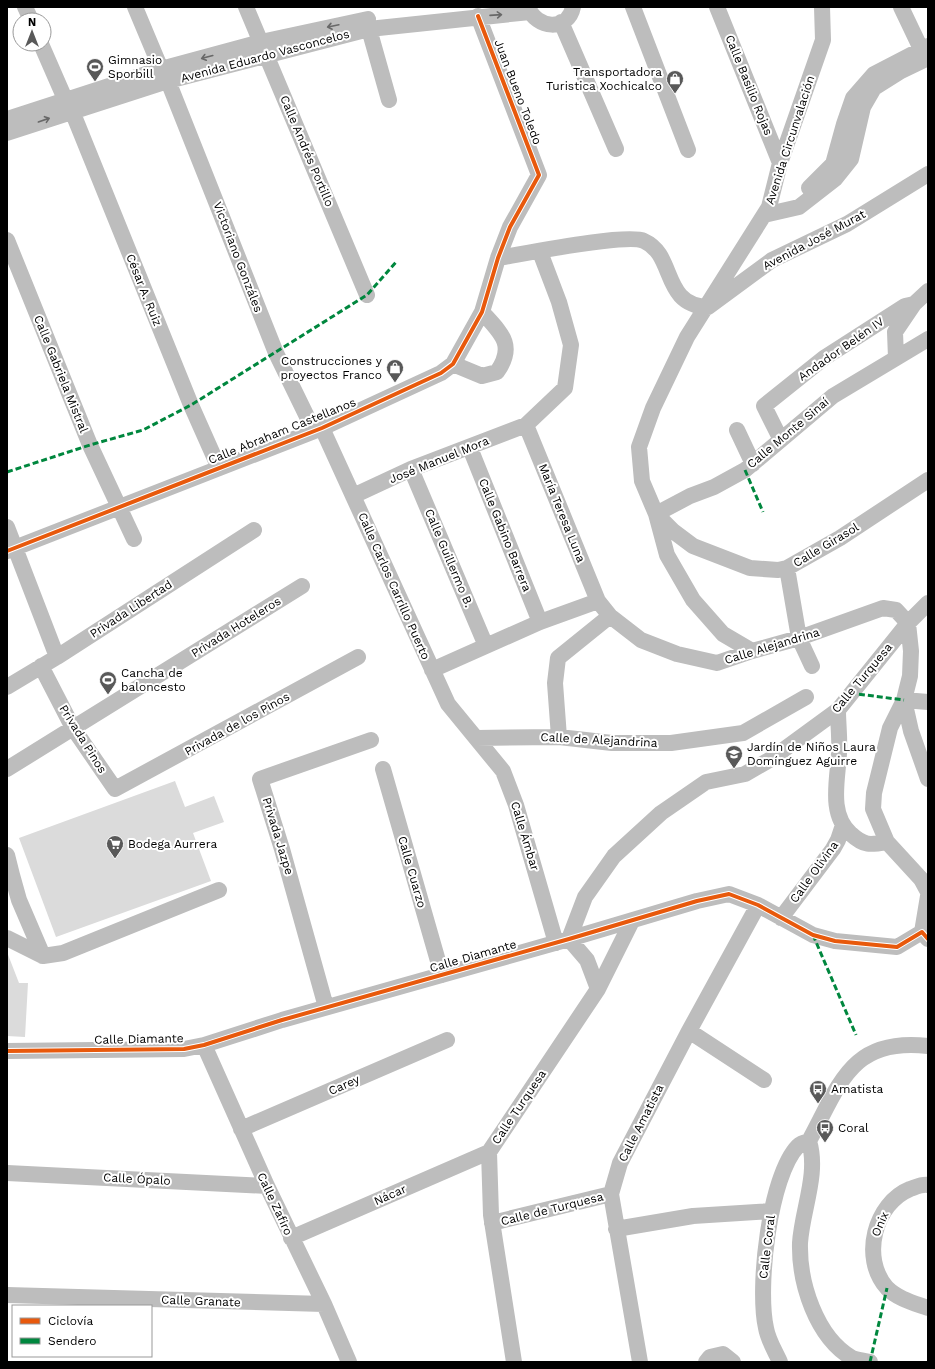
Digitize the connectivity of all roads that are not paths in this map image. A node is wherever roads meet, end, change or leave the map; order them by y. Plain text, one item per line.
1 (135, 7) edge
2 (246, 7) edge
3 (573, 7) edge
4 (633, 7) edge
5 (717, 7) edge
6 (901, 7) edge
7 (824, 8) edge
8 (469, 9) edge
9 (529, 10) edge
10 (364, 18) edge
11 (561, 22) junction
12 (263, 48) junction
13 (926, 51) edge
14 (45, 52) edge
15 (164, 75) junction
16 (389, 100) dead end
17 (69, 105) junction
18 (7, 119) edge
19 (7, 133) edge
20 (616, 149) dead end
21 (688, 150) dead end
22 (780, 163) junction
23 (928, 174) edge
24 (539, 175) joint
25 (767, 211) junction
26 (7, 240) edge
27 (540, 252) junction
28 (498, 258) junction
29 (928, 291) edge
30 (367, 295) dead end
31 (914, 304) junction
32 (708, 307) junction
33 (482, 312) junction
34 (928, 339) edge
35 (896, 358) junction
36 (452, 364) junction
37 (526, 425) junction
38 (318, 429) junction
39 (737, 430) dead end
40 (781, 440) junction
41 (470, 448) junction
42 (753, 464) junction
43 (219, 468) junction
44 (411, 469) junction
45 (928, 480) edge
46 (353, 496) junction
47 (120, 507) junction
48 (656, 514) junction
49 (7, 526) edge
50 (254, 530) dead end
51 (134, 539) dead end
52 (11, 549) edge
53 (787, 568) junction
54 (302, 586) dead end
55 (598, 601) junction
56 (928, 603) edge
57 (610, 616) junction
58 (540, 622) junction
59 (908, 623) junction
60 (799, 638) junction
61 (486, 646) junction
62 (752, 651) junction
63 (57, 657) junction
64 (358, 657) dead end
65 (41, 666) junction
66 (812, 666) dead end
67 (432, 670) junction
68 (7, 687) edge
69 (806, 697) dead end
70 (904, 700) junction
71 (928, 702) edge
72 (838, 710) junction
73 (73, 728) junction
74 (559, 737) junction
75 (477, 738) junction
76 (371, 740) dead end
77 (7, 769) edge
78 (383, 769) dead end
79 (928, 779) edge
80 (115, 789) joint
81 (843, 825) junction
82 (886, 842) junction
83 (7, 855) edge
84 (9, 876) edge
85 (219, 890) dead end
86 (928, 892) edge
87 (928, 896) edge
88 (758, 905) junction
89 (781, 918) junction
90 (632, 921) junction
91 (30, 928) junction
92 (925, 936) edge
93 (7, 938) edge
94 (562, 941) junction
95 (43, 956) junction
96 (442, 976) junction
97 (598, 989) junction
98 (326, 1007) junction
99 (688, 1031) junction
100 (447, 1040) dead end
101 (204, 1045) junction
102 (928, 1046) edge
103 (7, 1051) edge
104 (764, 1080) dead end
105 (242, 1129) junction
106 (809, 1141) junction
107 (489, 1152) junction
108 (7, 1173) edge
109 (928, 1185) edge
110 (267, 1186) junction
111 (611, 1194) junction
112 (771, 1211) junction
113 (492, 1223) junction
114 (616, 1229) junction
115 (291, 1238) junction
116 (7, 1295) edge
117 (324, 1304) junction
118 (928, 1308) edge
119 (349, 1362) edge
120 (514, 1362) edge
121 (640, 1362) edge
122 (706, 1362) edge
123 (733, 1362) edge
124 (780, 1362) edge
125 (870, 1362) edge

1 - 15 street, Victoriano Gonzáles
2 - 12 street, Calle Andrés Portillo
3 - 11 street
4 - 21 street
5 - 22 street, Calle Basilio Rojas
6 - 13 street
7 - 22 street, Avenida Circunvalación
8 -> 9 street, Avenida Eduardo Vasconcelos
8 - 10 street, Avenida Eduardo Vasconcelos
8 - 24 street, Juan Bueno Toledo
9 - 11 street
10 - 12 street, Avenida Eduardo Vasconcelos
10 - 16 street
11 - 20 street
12 - 15 street, Avenida Eduardo Vasconcelos
12 - 30 street, Calle Andrés Portillo
13 - 25 street
14 - 17 street, César A. Ruiz
15 - 17 street, Avenida Eduardo Vasconcelos
15 - 38 street, Victoriano Gonzáles
17 - 18 street, Avenida Eduardo Vasconcelos
19 -> 17 street, Avenida Eduardo Vasconcelos
17 - 43 street, César A. Ruiz
22 - 25 street, Avenida Circunvalación
23 - 32 street, Avenida José Murat
24 - 28 street, Calle Abraham Castellanos
25 - 32 street, Avenida Circunvalación
26 - 47 street, Calle Gabriela Mistral
27 - 28 street
27 - 32 street
27 - 37 street
28 - 33 street, Calle Abraham Castellanos
29 - 31 street
31 - 35 street
31 - 40 street, Andador Belén IV
32 - 48 street, Avenida Circunvalación
33 - 36 street, Calle Abraham Castellanos
33 - 36 street
34 - 35 street, Calle Monte Sinaí
35 - 40 street, Calle Monte Sinaí
36 - 38 street, Calle Abraham Castellanos
37 - 41 street, José Manuel Mora
37 - 55 street, María Teresa Luna
38 - 43 street, Calle Abraham Castellanos
38 - 46 street, Calle Carlos Carrillo Puerto
39 - 42 street
40 - 42 street, Calle Monte Sinaí
41 - 44 street, José Manuel Mora
41 - 58 street, Calle Gabino Barrera
42 - 48 street, Calle Monte Sinaí
43 - 47 street, Calle Abraham Castellanos
44 - 46 street, José Manuel Mora
44 - 61 street, Calle Guillermo B.
45 - 53 street, Calle Girasol
46 - 67 street, Calle Carlos Carrillo Puerto
47 - 51 street, Calle Gabriela Mistral
47 - 52 street, Calle Abraham Castellanos
48 - 53 street, Calle Girasol
48 - 62 street
49 - 52 street
50 - 63 street, Privada Libertad
52 - 63 street
53 - 60 street
54 - 73 street, Privada Hoteleros
55 - 57 street, Calle Alejandrina
55 - 58 street
56 - 59 street, Calle Turquesa
57 - 62 street, Calle Alejandrina
57 - 74 street
58 - 61 street
59 - 60 street, Calle Alejandrina
59 - 70 street
59 - 72 street, Calle Turquesa
60 - 62 street, Calle Alejandrina
60 - 66 street
61 - 67 street
63 - 65 street, Privada Libertad
64 - 80 street, Privada de los Pinos
65 - 68 street, Privada Libertad
65 - 73 street, Privada Pinos
67 - 75 street, Calle Carlos Carrillo Puerto
69 - 74 street, Calle de Alejandrina
70 - 71 street
70 - 79 street
70 - 82 street
72 - 81 street
72 - 94 street, Calle Turquesa
73 - 77 street, Privada Hoteleros
73 - 80 street, Privada Pinos
74 - 75 street, Calle de Alejandrina
75 - 94 street, Calle Ámbar
76 - 98 street, Privada Jazpe
78 - 96 street, Calle Cuarzo
81 - 82 street
81 - 89 street, Calle Olivina
82 - 86 street
83 - 84 street
84 - 91 street
85 - 95 street
87 - 92 street, Calle Diamante
88 - 89 street, Calle Diamante
88 - 90 street, Calle Diamante
88 - 99 street, Calle Amatista
89 - 92 street, Calle Diamante
90 - 94 street, Calle Diamante
90 - 97 street, Calle Turquesa
91 - 93 street
91 - 95 street
93 - 95 street
94 - 96 street, Calle Diamante
94 - 97 street
96 - 98 street, Calle Diamante
97 - 107 street, Calle Turquesa
98 - 101 street, Calle Diamante
99 - 104 street
99 - 111 street, Calle Amatista
100 - 105 street, Carey
101 - 103 street, Calle Diamante
101 - 105 street, Calle Zafiro
102 - 106 street
105 - 110 street, Calle Zafiro
106 - 112 street, Calle Coral
106 - 125 street
107 - 113 street, Calle Turquesa
107 - 115 street, Nácar
108 - 110 street, Calle Ópalo
109 - 118 street, Onix
110 - 115 street, Calle Zafiro
111 - 113 street, Calle de Turquesa
111 - 114 street, Calle Amatista
112 - 114 street
112 - 124 street, Calle Coral
113 - 120 street, Calle Turquesa
114 - 121 street, Calle Amatista
115 - 117 street, Calle Zafiro
116 - 117 street, Calle Granate
117 - 119 street, Calle Zafiro
122 - 123 street

